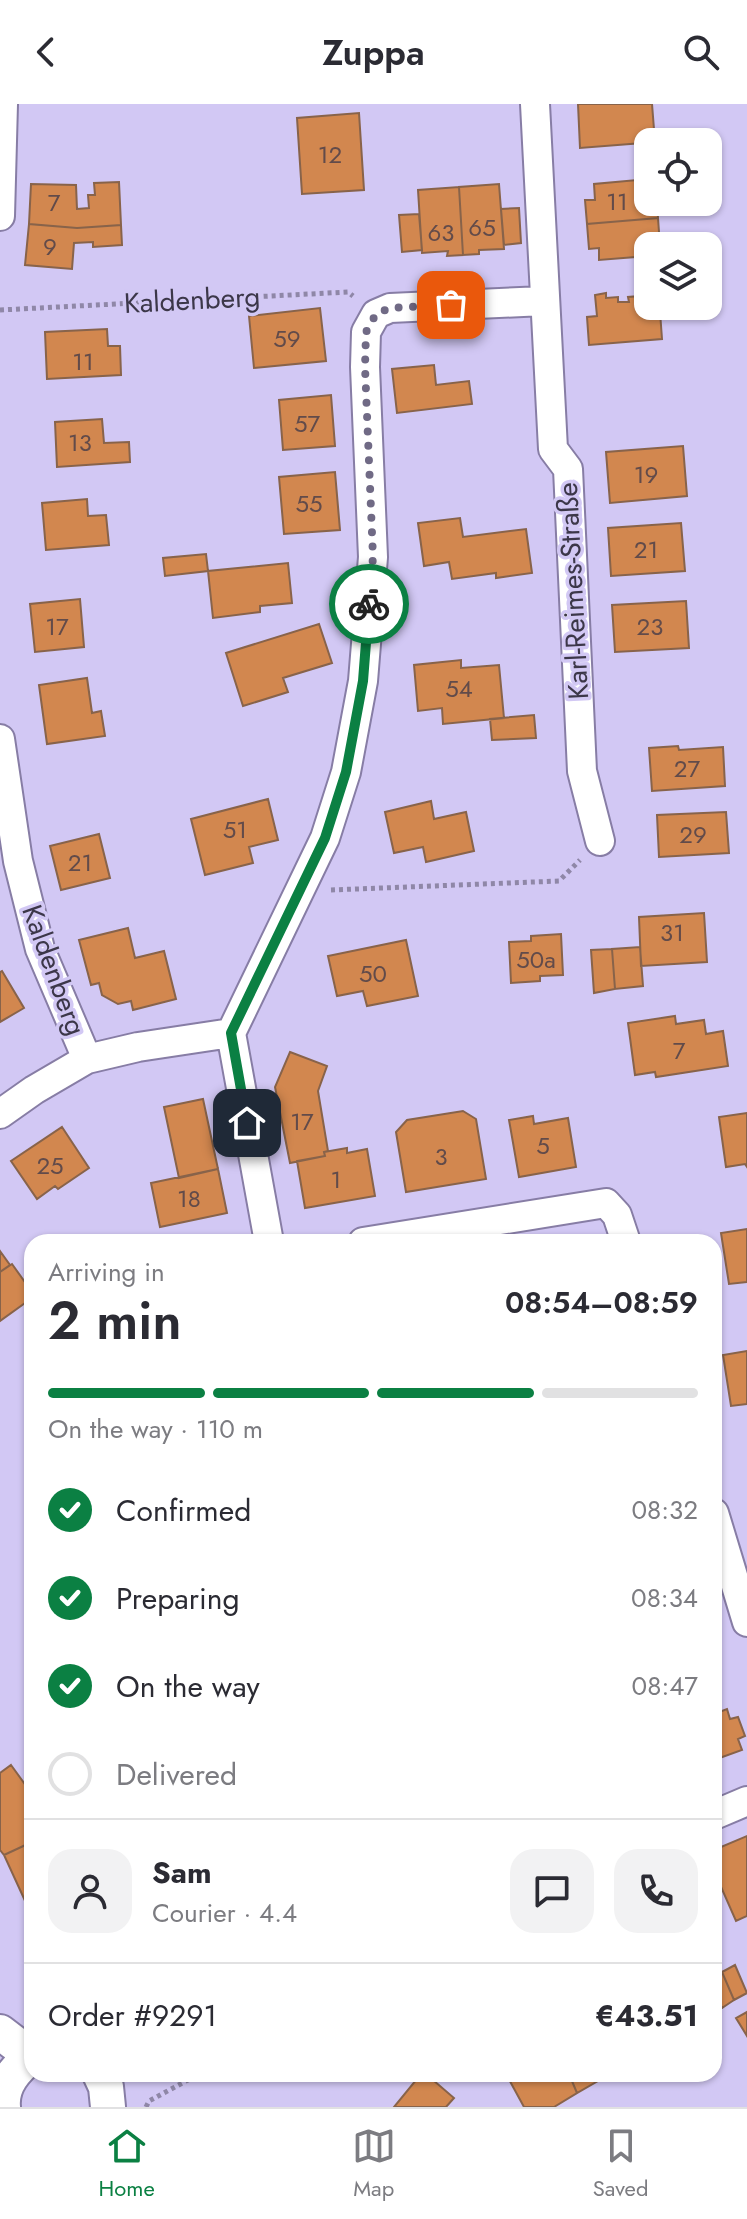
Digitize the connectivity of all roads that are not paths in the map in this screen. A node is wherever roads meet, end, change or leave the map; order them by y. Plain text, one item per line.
1 (3, 104) edge
2 (535, 104) edge
3 (0, 216) edge
4 (544, 301) junction
5 (0, 739) edge
6 (600, 841) road end
7 (231, 1033) junction
8 (87, 1059) junction
9 (0, 1114) edge
10 (268, 1234) edge
11 (413, 1234) edge
12 (623, 1234) edge
13 (722, 1539) edge
14 (747, 1622) edge
15 (747, 1801) edge
16 (722, 1812) edge
17 (0, 2032) edge
18 (24, 2050) edge
19 (24, 2063) edge
20 (104, 2082) edge
21 (3, 2088) edge
22 (108, 2107) edge

1 - 3 street
2 - 4 street, Karl-Reimes-Straße
4 - 6 street, Karl-Reimes-Straße
4 - 7 street
5 - 8 street, Kaldenberg
7 - 8 street, Kaldenberg
7 - 10 street
8 - 9 street, Kaldenberg
11 - 12 street
13 - 14 street
15 - 16 street
17 - 18 street
19 - 21 street
20 - 22 street

